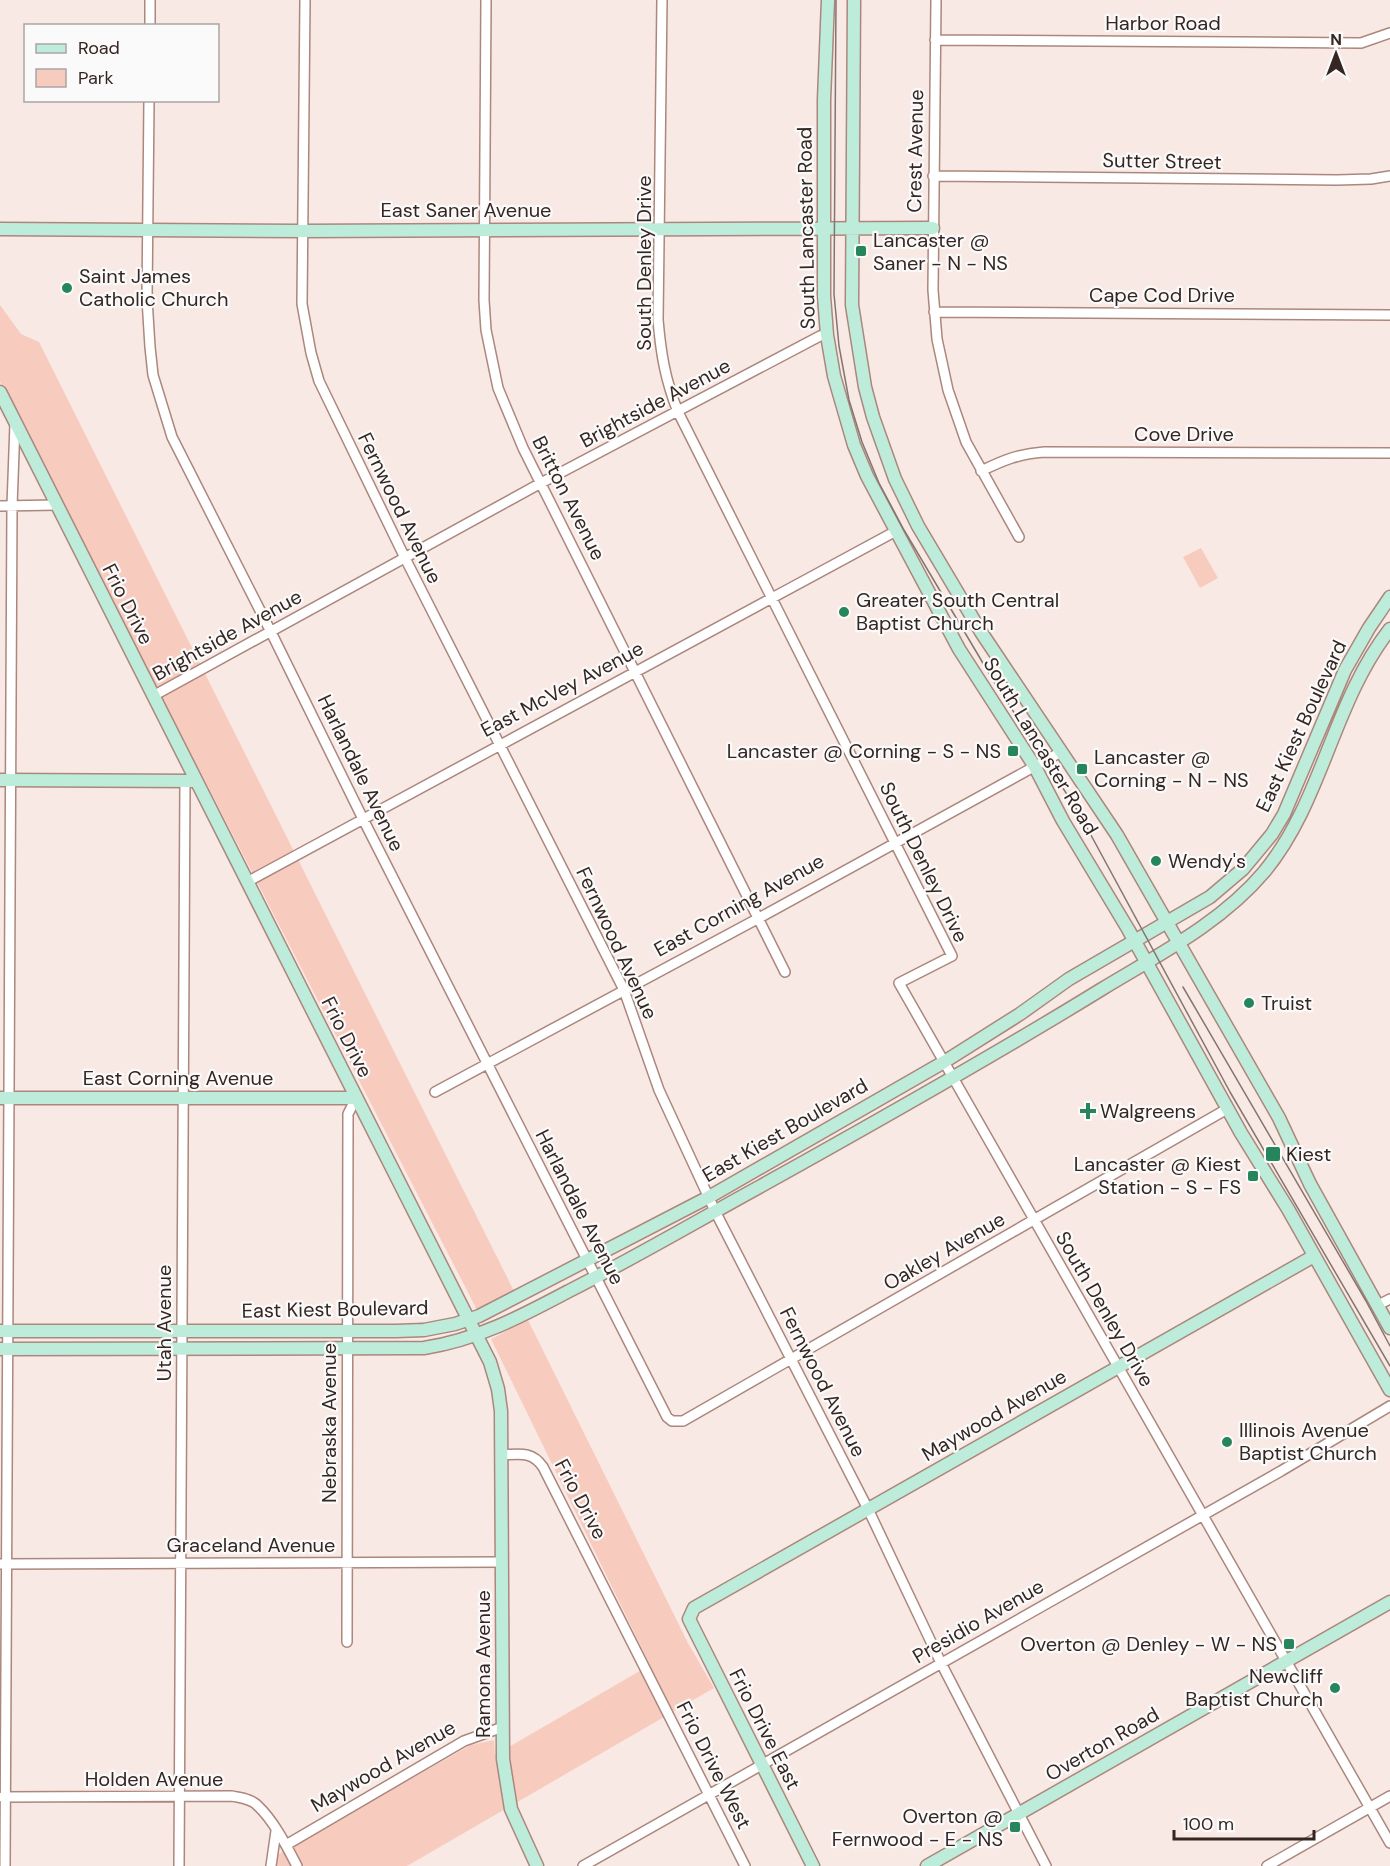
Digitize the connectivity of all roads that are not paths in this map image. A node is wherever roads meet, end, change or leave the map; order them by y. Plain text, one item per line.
1 (150, 0) edge
2 (305, 0) edge
3 (486, 0) edge
4 (662, 0) edge
5 (828, 0) edge
6 (854, 0) edge
7 (936, 0) edge
8 (150, 24) edge
9 (1390, 33) edge
10 (935, 40) junction
11 (149, 102) edge
12 (933, 176) junction
13 (1390, 176) edge
14 (852, 228) junction
15 (933, 228) junction
16 (0, 229) edge
17 (485, 229) junction
18 (824, 229) junction
19 (148, 230) junction
20 (660, 230) junction
21 (302, 231) junction
22 (934, 312) junction
23 (1390, 315) edge
24 (827, 335) junction
25 (0, 392) edge
26 (678, 412) junction
27 (15, 421) junction
28 (1390, 453) edge
29 (981, 471) junction
30 (541, 483) junction
31 (57, 505) junction
32 (0, 506) edge
33 (12, 506) junction
34 (896, 531) junction
35 (1018, 537) dead end
36 (405, 558) junction
37 (1390, 597) edge
38 (773, 598) junction
39 (271, 632) junction
40 (1386, 634) edge
41 (635, 671) junction
42 (153, 696) junction
43 (499, 745) junction
44 (1062, 752) junction
45 (1035, 767) junction
46 (6, 780) edge
47 (190, 781) junction
48 (363, 819) junction
49 (896, 843) junction
50 (247, 882) junction
51 (759, 918) junction
52 (1166, 922) junction
53 (1134, 940) junction
54 (1178, 942) junction
55 (1146, 962) junction
56 (785, 972) dead end
57 (624, 990) junction
58 (944, 1062) junction
59 (488, 1064) junction
60 (954, 1077) junction
61 (435, 1092) dead end
62 (183, 1097) junction
63 (5, 1098) edge
64 (356, 1098) junction
65 (1227, 1108) junction
66 (709, 1197) junction
67 (715, 1211) junction
68 (1034, 1220) junction
69 (1314, 1256) junction
70 (587, 1261) junction
71 (595, 1278) junction
72 (1390, 1299) edge
73 (1378, 1305) junction
74 (469, 1320) junction
75 (1390, 1328) edge
76 (4, 1331) edge
77 (182, 1331) junction
78 (347, 1331) junction
79 (477, 1336) junction
80 (4, 1349) edge
81 (182, 1349) junction
82 (347, 1349) junction
83 (791, 1359) junction
84 (1117, 1367) junction
85 (1390, 1390) edge
86 (1390, 1406) edge
87 (678, 1422) joint
88 (502, 1455) junction
89 (868, 1509) junction
90 (1203, 1514) junction
91 (502, 1562) junction
92 (179, 1563) junction
93 (346, 1563) junction
94 (3, 1564) edge
95 (1390, 1602) edge
96 (694, 1608) joint
97 (347, 1642) dead end
98 (1285, 1661) junction
99 (941, 1664) junction
100 (651, 1679) joint
101 (503, 1727) junction
102 (762, 1765) junction
103 (709, 1795) junction
104 (179, 1796) junction
105 (1390, 1796) edge
106 (3, 1797) edge
107 (1370, 1807) junction
108 (1018, 1814) junction
109 (276, 1831) junction
110 (1390, 1843) edge
111 (286, 1845) junction
112 (5, 1866) edge
113 (179, 1866) edge
114 (271, 1866) edge
115 (297, 1866) edge
116 (537, 1866) edge
117 (583, 1866) edge
118 (745, 1866) edge
119 (813, 1866) edge
120 (927, 1866) edge
121 (1046, 1866) edge
122 (1267, 1866) edge

1 - 8 street
2 - 21 street, Fernwood Avenue
3 - 17 street, Britton Avenue
4 - 20 street, South Denley Drive
5 - 18 main road, South Lancaster Road
6 - 14 main road, South Lancaster Road
7 - 10 street, Crest Avenue
9 - 10 street, Harbor Road
10 - 12 street, Crest Avenue
11 - 19 street, Harlandale Avenue
12 - 13 street, Sutter Street
12 - 15 street, Crest Avenue
14 - 15 main road, East Saner Avenue
14 - 18 main road, East Saner Avenue
14 - 44 main road, South Lancaster Road
15 - 22 street, Crest Avenue
16 - 19 main road, East Saner Avenue
17 - 20 main road, East Saner Avenue
17 - 21 main road, East Saner Avenue
17 - 30 street, Britton Avenue
18 - 20 main road, East Saner Avenue
18 - 24 main road, South Lancaster Road
19 - 21 main road, East Saner Avenue
19 - 39 street, Harlandale Avenue
20 - 26 street, South Denley Drive
21 - 36 street, Fernwood Avenue
22 - 23 street, Cape Cod Drive
22 - 29 street, Crest Avenue
24 - 26 street, Brightside Avenue
24 - 34 main road, South Lancaster Road
25 - 27 main road, Frio Drive
26 - 30 street, Brightside Avenue
26 - 38 street, South Denley Drive
27 - 31 main road, Frio Drive
27 - 33 street
28 - 29 street, Cove Drive
29 - 35 street, Crest Avenue
30 - 36 street, Brightside Avenue
30 - 41 street, Britton Avenue
31 - 33 street
31 - 42 main road, Frio Drive
32 - 33 street
33 - 46 street
34 - 38 street, East McVey Avenue
34 - 45 main road, South Lancaster Road
36 - 39 street, Brightside Avenue
36 - 43 street, Fernwood Avenue
37 - 52 main road, East Kiest Boulevard
38 - 41 street, East McVey Avenue
38 - 49 street, South Denley Drive
39 - 42 street, Brightside Avenue
39 - 48 street, Harlandale Avenue
40 - 54 main road, East Kiest Boulevard
41 - 43 street, East McVey Avenue
41 - 51 street, Britton Avenue
42 - 47 main road, Frio Drive
43 - 48 street, East McVey Avenue
43 - 57 street, Fernwood Avenue
44 - 45 street, East Corning Avenue
44 - 52 main road, South Lancaster Road
45 - 49 street, East Corning Avenue
45 - 53 main road, South Lancaster Road
46 - 47 main road
46 - 63 street
47 - 50 main road, Frio Drive
47 - 62 street, Utah Avenue
48 - 50 street, East McVey Avenue
48 - 59 street, Harlandale Avenue
49 - 51 street, East Corning Avenue
49 - 58 street, South Denley Drive
50 - 64 main road, Frio Drive
51 - 56 street, Britton Avenue
51 - 57 street, East Corning Avenue
52 - 53 main road, East Kiest Boulevard
52 - 54 main road, South Lancaster Road
53 - 55 main road, South Lancaster Road
53 - 58 main road, East Kiest Boulevard
54 - 55 main road, East Kiest Boulevard
54 - 73 main road, South Lancaster Road
55 - 60 main road, East Kiest Boulevard
55 - 65 main road, South Lancaster Road
57 - 59 street, East Corning Avenue
57 - 66 street, Fernwood Avenue
58 - 60 street, South Denley Drive
58 - 66 main road, East Kiest Boulevard
59 - 61 street, East Corning Avenue
59 - 70 street, Harlandale Avenue
60 - 67 main road, East Kiest Boulevard
60 - 68 street, South Denley Drive
62 - 63 main road, East Corning Avenue
62 - 64 main road, East Corning Avenue
62 - 77 street, Utah Avenue
63 - 76 street
64 - 74 main road, Frio Drive
64 - 78 street, Nebraska Avenue
65 - 68 street, Oakley Avenue
65 - 69 main road, South Lancaster Road
66 - 67 street, Fernwood Avenue
66 - 70 main road, East Kiest Boulevard
67 - 71 main road, East Kiest Boulevard
67 - 83 street, Fernwood Avenue
68 - 83 street, Oakley Avenue
68 - 84 street, South Denley Drive
69 - 84 main road, Maywood Avenue
69 - 85 main road, South Lancaster Road
70 - 71 street, Harlandale Avenue
70 - 74 main road, East Kiest Boulevard
71 - 79 main road, East Kiest Boulevard
71 - 87 street, Harlandale Avenue
72 - 73 street
73 - 75 main road, South Lancaster Road
74 - 78 main road, East Kiest Boulevard
74 - 79 main road, Frio Drive
76 - 77 main road, East Kiest Boulevard
76 - 80 street
77 - 78 main road, East Kiest Boulevard
77 - 81 street, Utah Avenue
78 - 82 street, Nebraska Avenue
79 - 82 main road, East Kiest Boulevard
79 - 88 main road, Frio Drive
80 - 81 main road, East Kiest Boulevard
80 - 94 street
81 - 82 main road, East Kiest Boulevard
81 - 92 street, Utah Avenue
82 - 93 street, Nebraska Avenue
83 - 87 street, Oakley Avenue
83 - 89 street, Fernwood Avenue
84 - 89 main road, Maywood Avenue
84 - 90 street, South Denley Drive
86 - 90 street, Presidio Avenue
88 - 91 main road, Ramona Avenue
88 - 100 street, Frio Drive
89 - 96 main road, Maywood Avenue
89 - 99 street, Fernwood Avenue
90 - 98 street, South Denley Drive
90 - 99 street, Presidio Avenue
91 - 93 street, Graceland Avenue
91 - 101 main road, Ramona Avenue
92 - 93 street, Graceland Avenue
92 - 94 street, Graceland Avenue
92 - 104 street, Utah Avenue
93 - 97 street, Nebraska Avenue
94 - 106 street
95 - 98 main road, Overton Road
96 - 102 main road, Frio Drive East
98 - 107 street, South Denley Drive
98 - 108 main road, Overton Road
99 - 102 street, Presidio Avenue
99 - 108 street, Fernwood Avenue
100 - 103 street, Frio Drive West
101 - 111 street, Maywood Avenue
101 - 116 main road, Ramona Avenue
102 - 103 street, Presidio Avenue
102 - 119 main road, Frio Drive East
103 - 117 street, Presidio Avenue
103 - 118 street, Frio Drive West
104 - 106 street, Holden Avenue
104 - 109 street, Holden Avenue
104 - 113 street, Utah Avenue
105 - 107 street
106 - 112 street
107 - 110 street, South Denley Drive
107 - 122 street
108 - 120 main road, Overton Road
108 - 121 street, Fernwood Avenue
109 - 111 street, Holden Avenue
109 - 114 street
111 - 115 street, Holden Avenue

